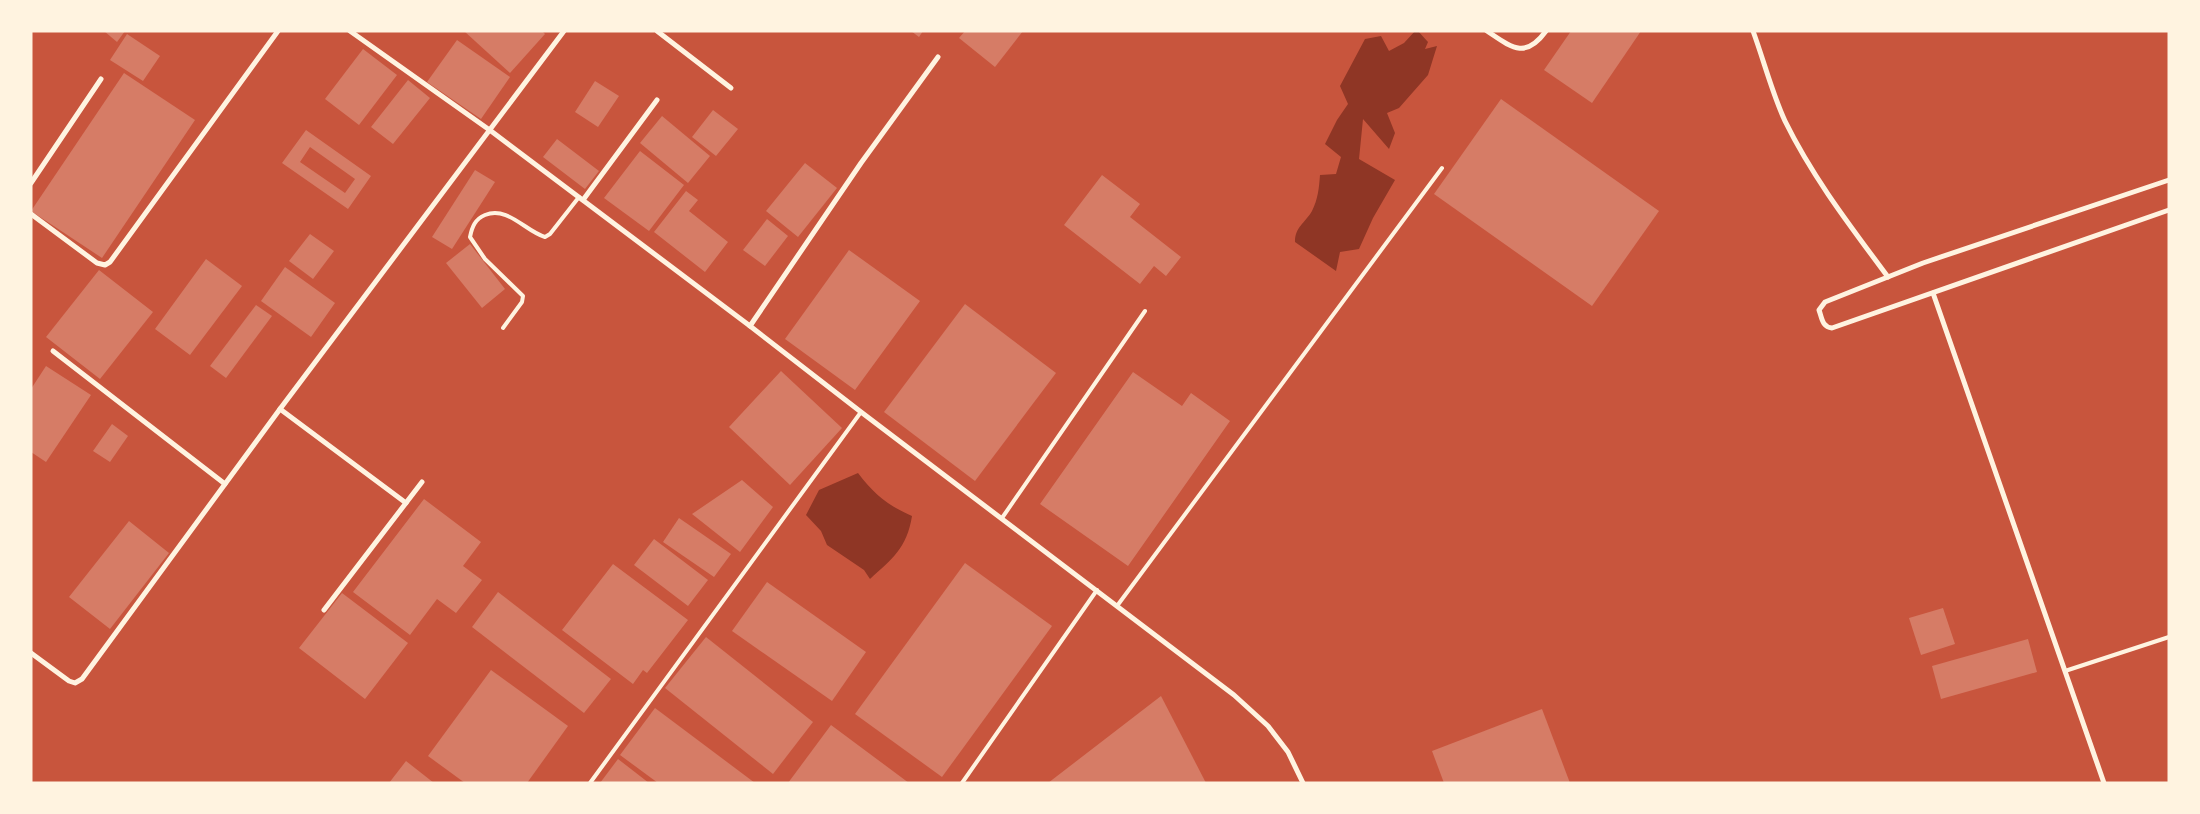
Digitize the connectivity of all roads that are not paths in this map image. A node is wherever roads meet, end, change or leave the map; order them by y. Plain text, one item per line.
1 (278, 31) edge
2 (350, 31) edge
3 (657, 31) edge
4 (1487, 31) edge
5 (1546, 31) edge
6 (1753, 31) edge
7 (561, 32) edge
8 (938, 57) dead end
9 (101, 80) dead end
10 (731, 88) dead end
11 (657, 100) dead end
12 (491, 131) junction
13 (1442, 168) dead end
14 (2169, 180) edge
15 (31, 183) edge
16 (581, 199) junction
17 (2169, 210) edge
18 (31, 214) edge
19 (1888, 277) junction
20 (1933, 293) junction
21 (1145, 311) dead end
22 (750, 326) junction
23 (503, 328) dead end
24 (53, 351) dead end
25 (280, 409) junction
26 (861, 412) junction
27 (422, 482) dead end
28 (225, 484) junction
29 (406, 503) junction
30 (1002, 518) junction
31 (1097, 590) junction
32 (1118, 606) junction
33 (324, 610) dead end
34 (2169, 637) edge
35 (31, 653) edge
36 (2065, 671) junction
37 (590, 783) edge
38 (962, 783) edge
39 (1303, 783) edge
40 (2104, 783) edge

1 - 18 street
2 - 12 street
3 - 10 street
4 - 5 street
6 - 19 street
7 - 12 street
8 - 22 street
9 - 15 street
11 - 16 street
12 - 16 street
12 - 25 street
13 - 32 lane
14 - 19 street
16 - 22 street
16 - 23 lane
17 - 20 street
19 - 20 street
20 - 36 street
21 - 30 lane
22 - 26 street
24 - 28 street
25 - 28 street
25 - 29 street
26 - 30 street
26 - 37 lane
27 - 29 street
28 - 35 street
29 - 33 street
30 - 31 street
31 - 32 street
31 - 38 lane
32 - 39 street
34 - 36 lane
36 - 40 street

